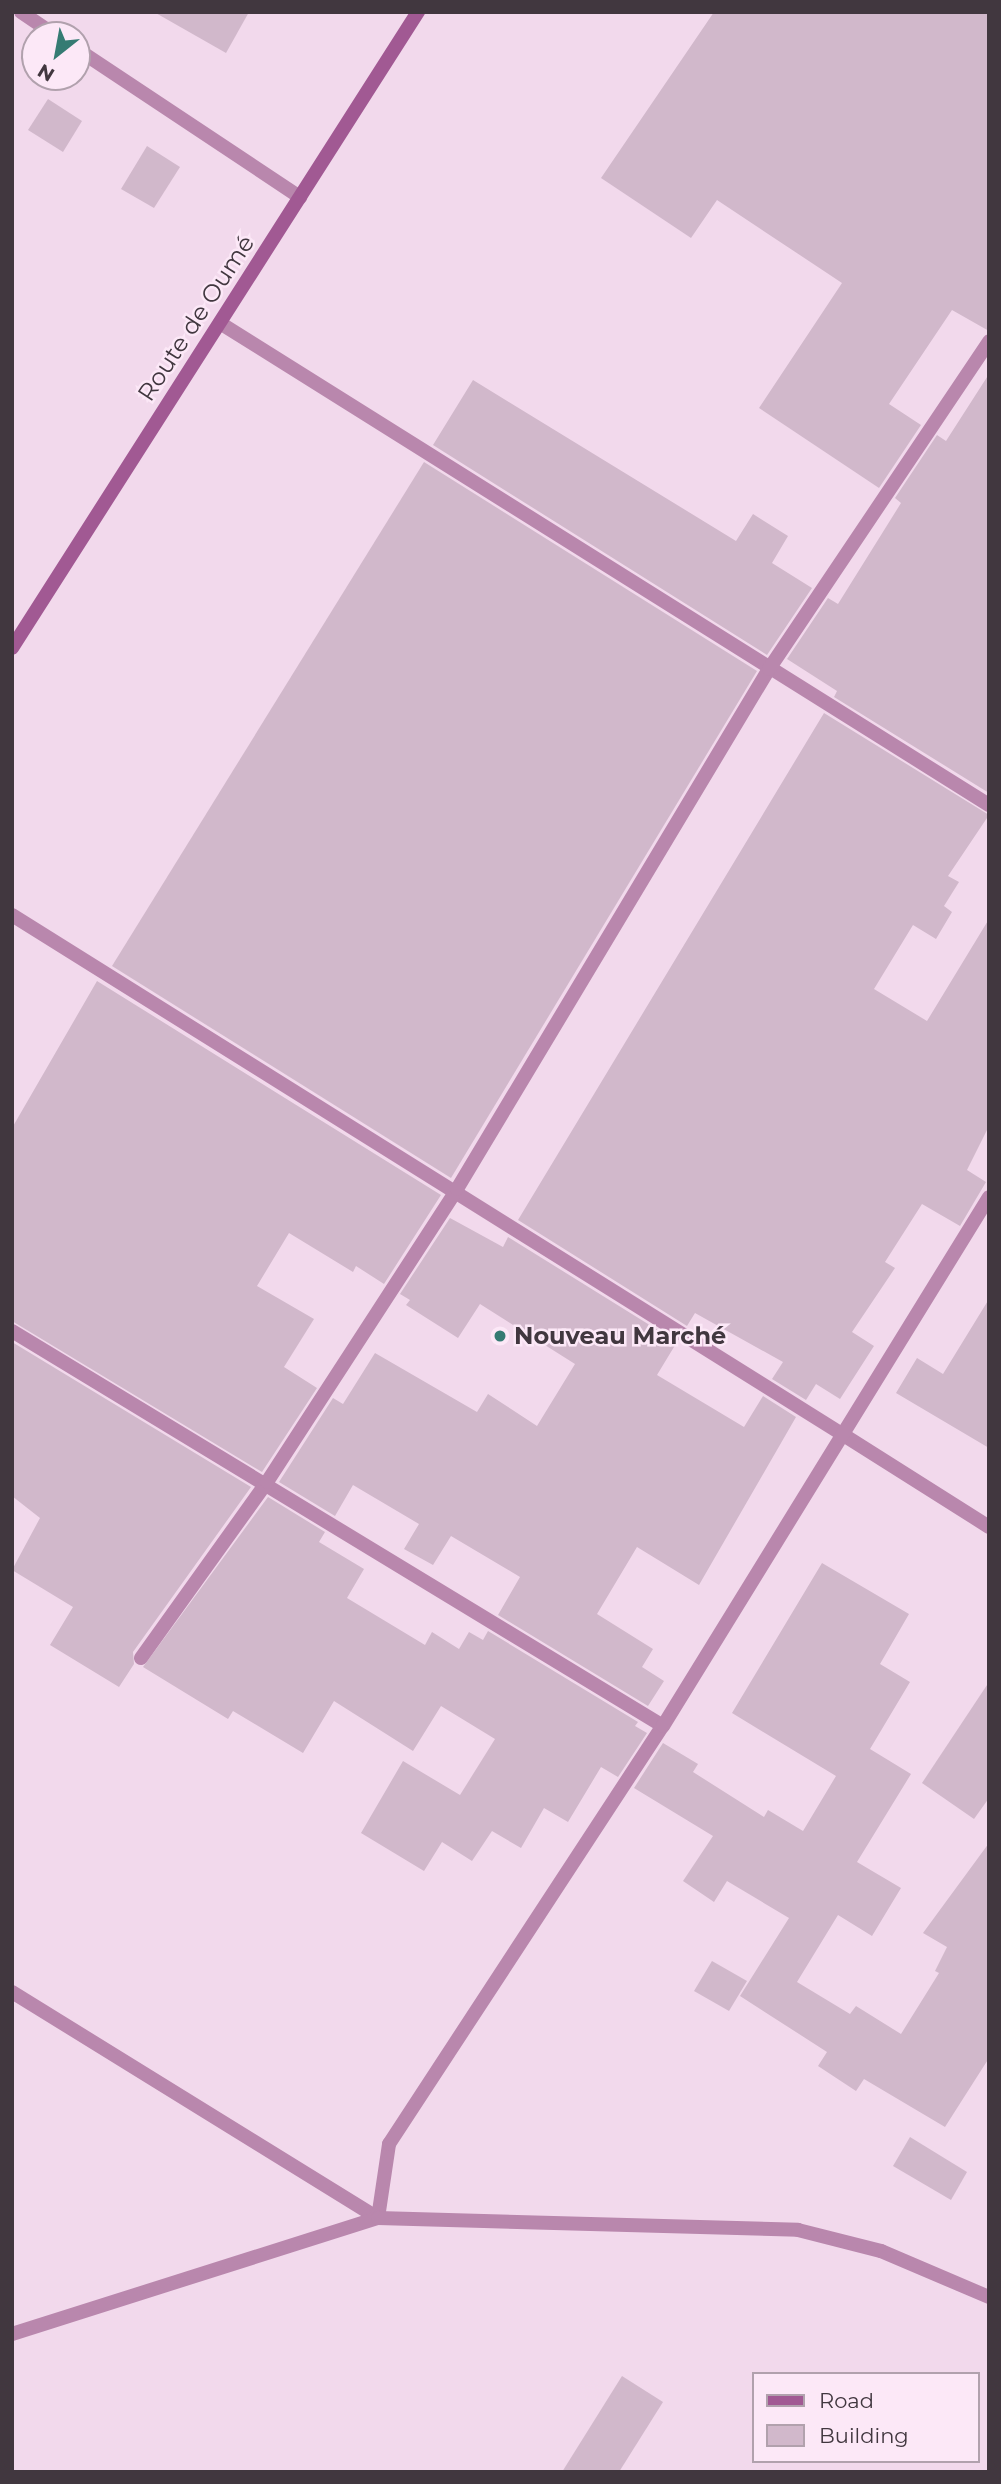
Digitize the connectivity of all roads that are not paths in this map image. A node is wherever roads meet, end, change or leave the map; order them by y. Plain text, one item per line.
1 (418, 12) edge
2 (91, 58) edge
3 (300, 197) junction
4 (220, 323) junction
5 (989, 341) edge
6 (12, 648) edge
7 (769, 668) junction
8 (989, 805) edge
9 (12, 915) edge
10 (457, 1189) junction
11 (989, 1197) edge
12 (12, 1331) edge
13 (842, 1434) junction
14 (267, 1482) junction
15 (989, 1527) edge
16 (141, 1658) dead end
17 (663, 1726) junction
18 (12, 1992) edge
19 (378, 2218) junction
20 (989, 2297) edge
21 (12, 2334) edge

1 - 3 street, Route de Oumé
2 - 3 street
3 - 4 street, Route de Oumé
4 - 6 street, Route de Oumé
4 - 7 street
5 - 7 street
7 - 8 street
7 - 10 street
9 - 10 street
10 - 13 street
10 - 14 street
11 - 13 street
12 - 14 street
13 - 15 street
13 - 17 street
14 - 16 street
14 - 17 street
17 - 19 street
18 - 19 street
19 - 20 street
19 - 21 street

